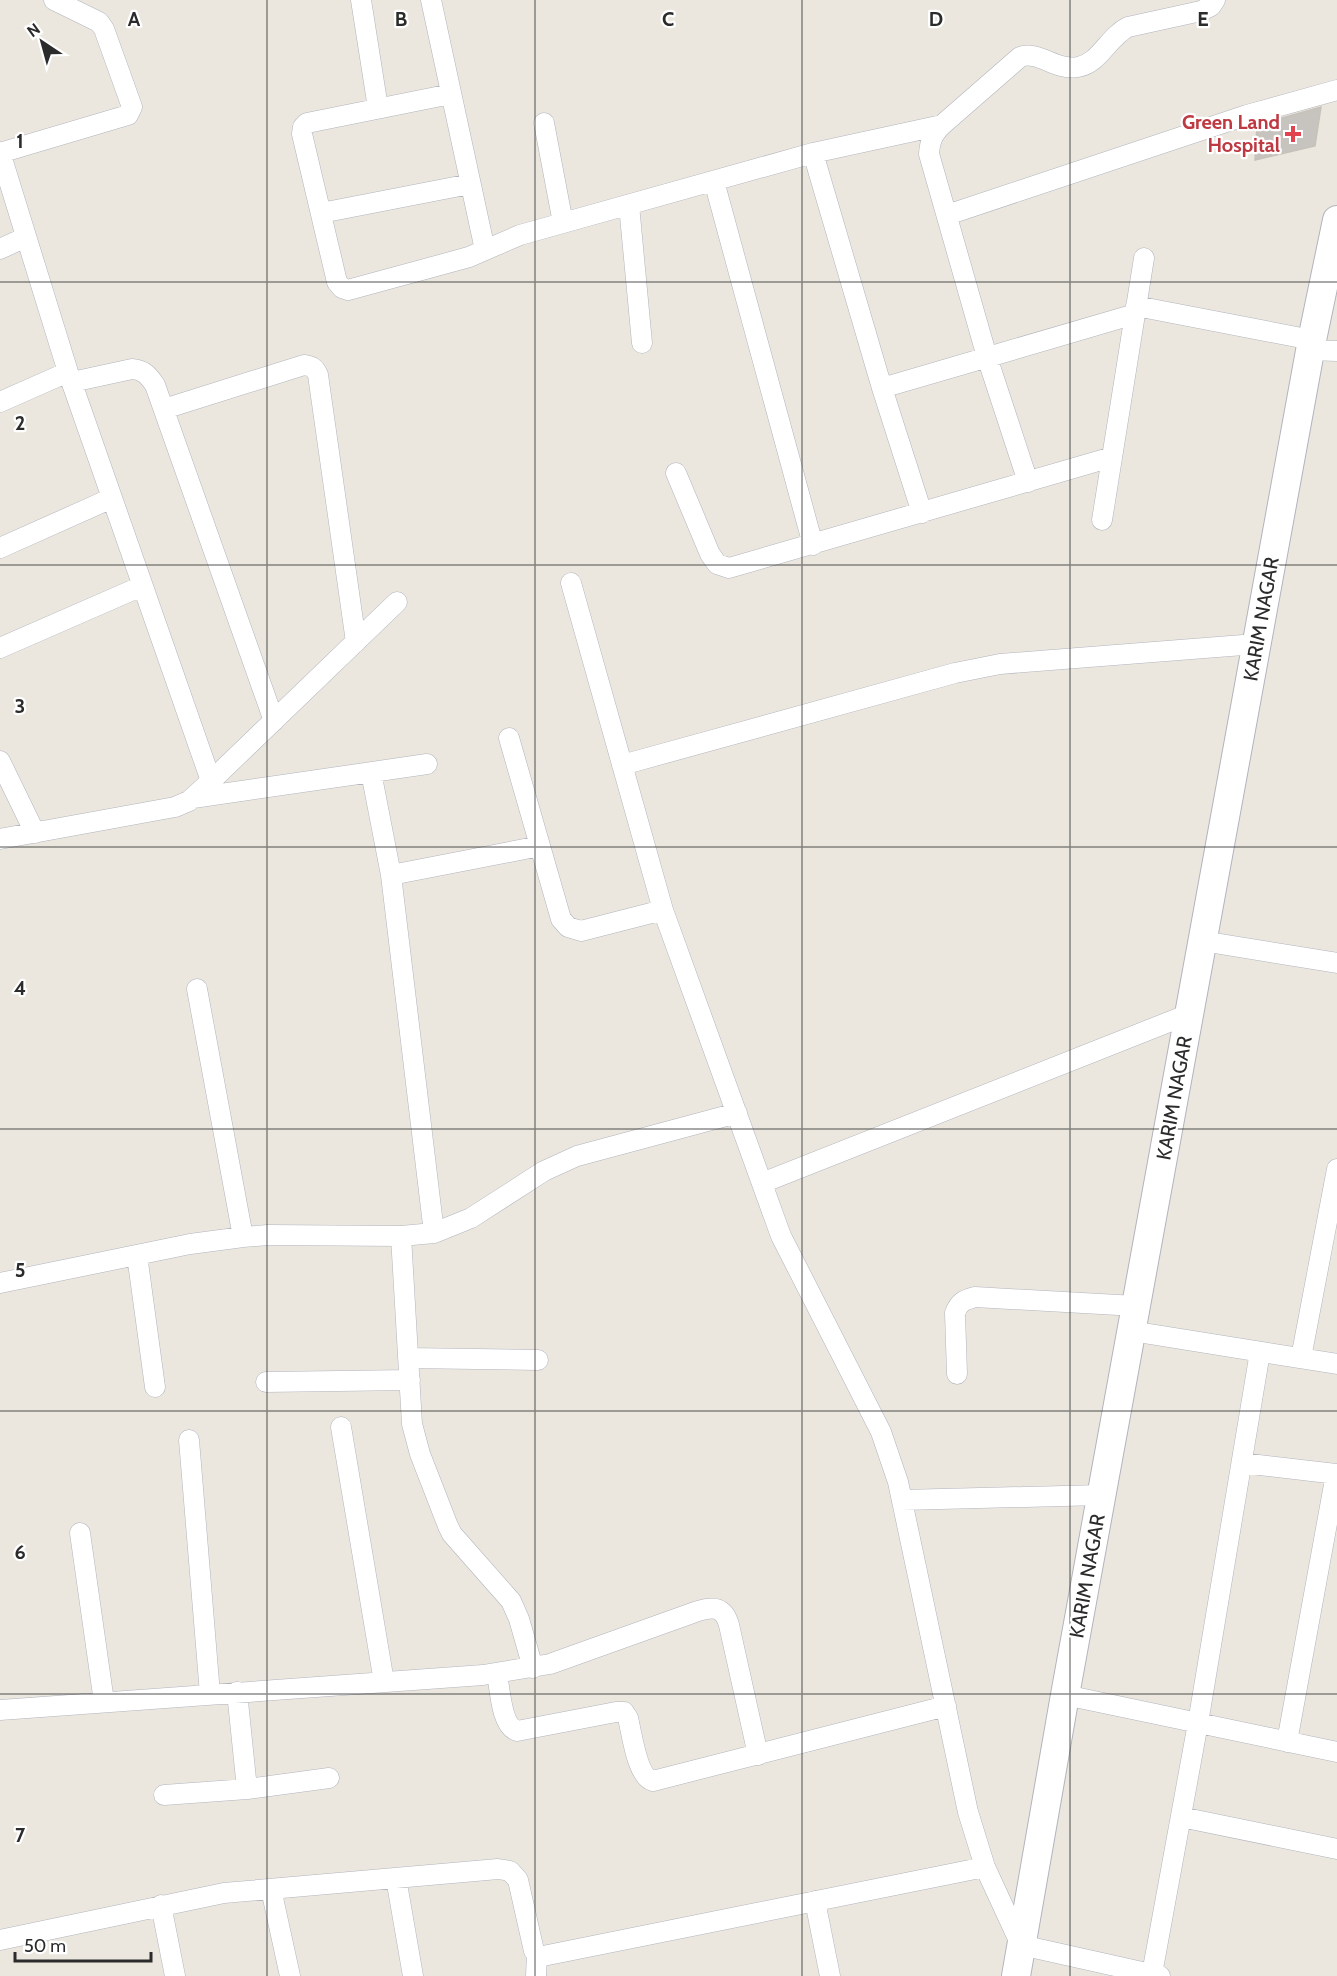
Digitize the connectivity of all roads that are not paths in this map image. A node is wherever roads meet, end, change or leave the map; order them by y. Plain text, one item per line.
1 (54, 0) edge
2 (361, 0) edge
3 (431, 0) edge
4 (1215, 0) edge
5 (1337, 90) edge
6 (451, 94) junction
7 (378, 108) junction
8 (544, 123) dead end
9 (942, 125) junction
10 (0, 153) edge
11 (813, 153) junction
12 (714, 181) junction
13 (470, 184) junction
14 (629, 205) junction
15 (321, 213) junction
16 (947, 215) junction
17 (1337, 220) edge
18 (563, 223) junction
19 (26, 237) junction
20 (0, 249) edge
21 (485, 250) junction
22 (1144, 258) dead end
23 (1136, 310) junction
24 (642, 343) dead end
25 (1320, 347) edge
26 (987, 357) junction
27 (70, 377) junction
28 (882, 388) junction
29 (0, 402) edge
30 (164, 409) junction
31 (1112, 458) junction
32 (676, 473) dead end
33 (1028, 482) junction
34 (112, 498) junction
35 (922, 513) junction
36 (1102, 520) dead end
37 (813, 545) junction
38 (0, 548) edge
39 (571, 583) dead end
40 (142, 586) junction
41 (397, 602) dead end
42 (356, 642) junction
43 (1256, 644) junction
44 (0, 648) edge
45 (274, 721) junction
46 (509, 738) dead end
47 (0, 760) edge
48 (427, 764) dead end
49 (622, 765) junction
50 (371, 772) junction
51 (210, 781) junction
52 (193, 798) junction
53 (35, 833) junction
54 (0, 838) edge
55 (540, 846) junction
56 (391, 875) junction
57 (663, 910) junction
58 (1202, 941) junction
59 (1337, 963) edge
60 (197, 989) dead end
61 (1189, 1014) junction
62 (737, 1113) junction
63 (1337, 1168) edge
64 (762, 1183) junction
65 (434, 1233) junction
66 (401, 1236) junction
67 (243, 1237) junction
68 (137, 1255) junction
69 (0, 1283) edge
70 (1133, 1319) junction
71 (1260, 1352) junction
72 (408, 1358) junction
73 (1301, 1358) junction
74 (538, 1360) dead end
75 (1337, 1364) edge
76 (957, 1374) dead end
77 (410, 1380) junction
78 (266, 1382) dead end
79 (154, 1387) dead end
80 (341, 1427) dead end
81 (189, 1440) dead end
82 (1242, 1463) junction
83 (1336, 1474) edge
84 (1101, 1496) junction
85 (902, 1500) junction
86 (80, 1533) dead end
87 (533, 1668) junction
88 (497, 1673) junction
89 (384, 1682) junction
90 (237, 1692) junction
91 (210, 1694) junction
92 (1065, 1695) junction
93 (104, 1702) junction
94 (945, 1706) junction
95 (0, 1710) edge
96 (1198, 1723) junction
97 (1287, 1742) junction
98 (1337, 1752) edge
99 (758, 1755) junction
100 (329, 1778) dead end
101 (248, 1789) junction
102 (164, 1796) dead end
103 (1181, 1817) junction
104 (1337, 1849) edge
105 (985, 1867) junction
106 (396, 1878) junction
107 (271, 1889) junction
108 (815, 1901) junction
109 (161, 1905) junction
110 (0, 1940) edge
111 (1021, 1945) junction
112 (537, 1954) junction
113 (1156, 1975) edge
114 (175, 1976) edge
115 (290, 1976) edge
116 (413, 1976) edge
117 (536, 1976) edge
118 (830, 1976) edge
119 (1016, 1976) edge

1 - 10 street
2 - 7 street
3 - 6 street
4 - 9 street
5 - 16 street
6 - 7 street
6 - 13 street
7 - 15 street
8 - 18 street
9 - 11 street
9 - 16 street
10 - 19 street
11 - 12 street
11 - 28 street
12 - 14 street
12 - 37 street
13 - 15 street
13 - 21 street
14 - 18 street
14 - 24 street
15 - 21 street
16 - 26 street
17 - 25 street, KARIM NAGAR
18 - 21 street
19 - 20 street
19 - 27 street
22 - 23 street
23 - 25 street
23 - 26 street
23 - 31 street
25 - 43 street, KARIM NAGAR
26 - 28 street
26 - 33 street
27 - 29 street
27 - 30 street
27 - 34 street
28 - 35 street
30 - 42 street
30 - 45 street
31 - 33 street
31 - 36 street
32 - 37 street
33 - 35 street
34 - 38 street
34 - 40 street
35 - 37 street
39 - 49 street
40 - 44 street
40 - 51 street
41 - 42 street
42 - 45 street
43 - 49 street
43 - 58 street, KARIM NAGAR
45 - 51 street
46 - 55 street
47 - 53 street
48 - 50 street
49 - 57 street
50 - 52 street
50 - 56 street
51 - 52 street
52 - 53 street
53 - 54 street
55 - 56 street
55 - 57 street
56 - 65 street
57 - 62 street
58 - 59 street
58 - 61 street, KARIM NAGAR
60 - 67 street
61 - 64 street
61 - 70 street, KARIM NAGAR
62 - 64 street
62 - 65 street
63 - 73 street
64 - 85 street
65 - 66 street
66 - 67 street
66 - 72 street
67 - 68 street
68 - 69 street
68 - 79 street
70 - 71 street
70 - 76 street
70 - 84 street, KARIM NAGAR
71 - 73 street
71 - 82 street
72 - 74 street
72 - 77 street
73 - 75 street
77 - 78 street
77 - 87 street
80 - 89 street
81 - 91 street
82 - 83 street
82 - 96 street
83 - 97 street
84 - 85 street
84 - 92 street, KARIM NAGAR
85 - 94 street
86 - 93 street
87 - 88 street
87 - 99 street
88 - 89 street
88 - 99 street
89 - 90 street
90 - 91 street
90 - 101 street
91 - 93 street
92 - 96 street
92 - 111 street, KARIM NAGAR
93 - 95 street
94 - 99 street
94 - 105 street
96 - 97 street
96 - 103 street
97 - 98 street
100 - 101 street
101 - 102 street
103 - 104 street
103 - 113 street
105 - 108 street
105 - 111 street
106 - 107 street
106 - 112 street
106 - 116 street
107 - 109 street
107 - 115 street
108 - 112 street
108 - 118 street
109 - 110 street
109 - 114 street
111 - 113 street
111 - 119 street, KARIM NAGAR
112 - 117 street

